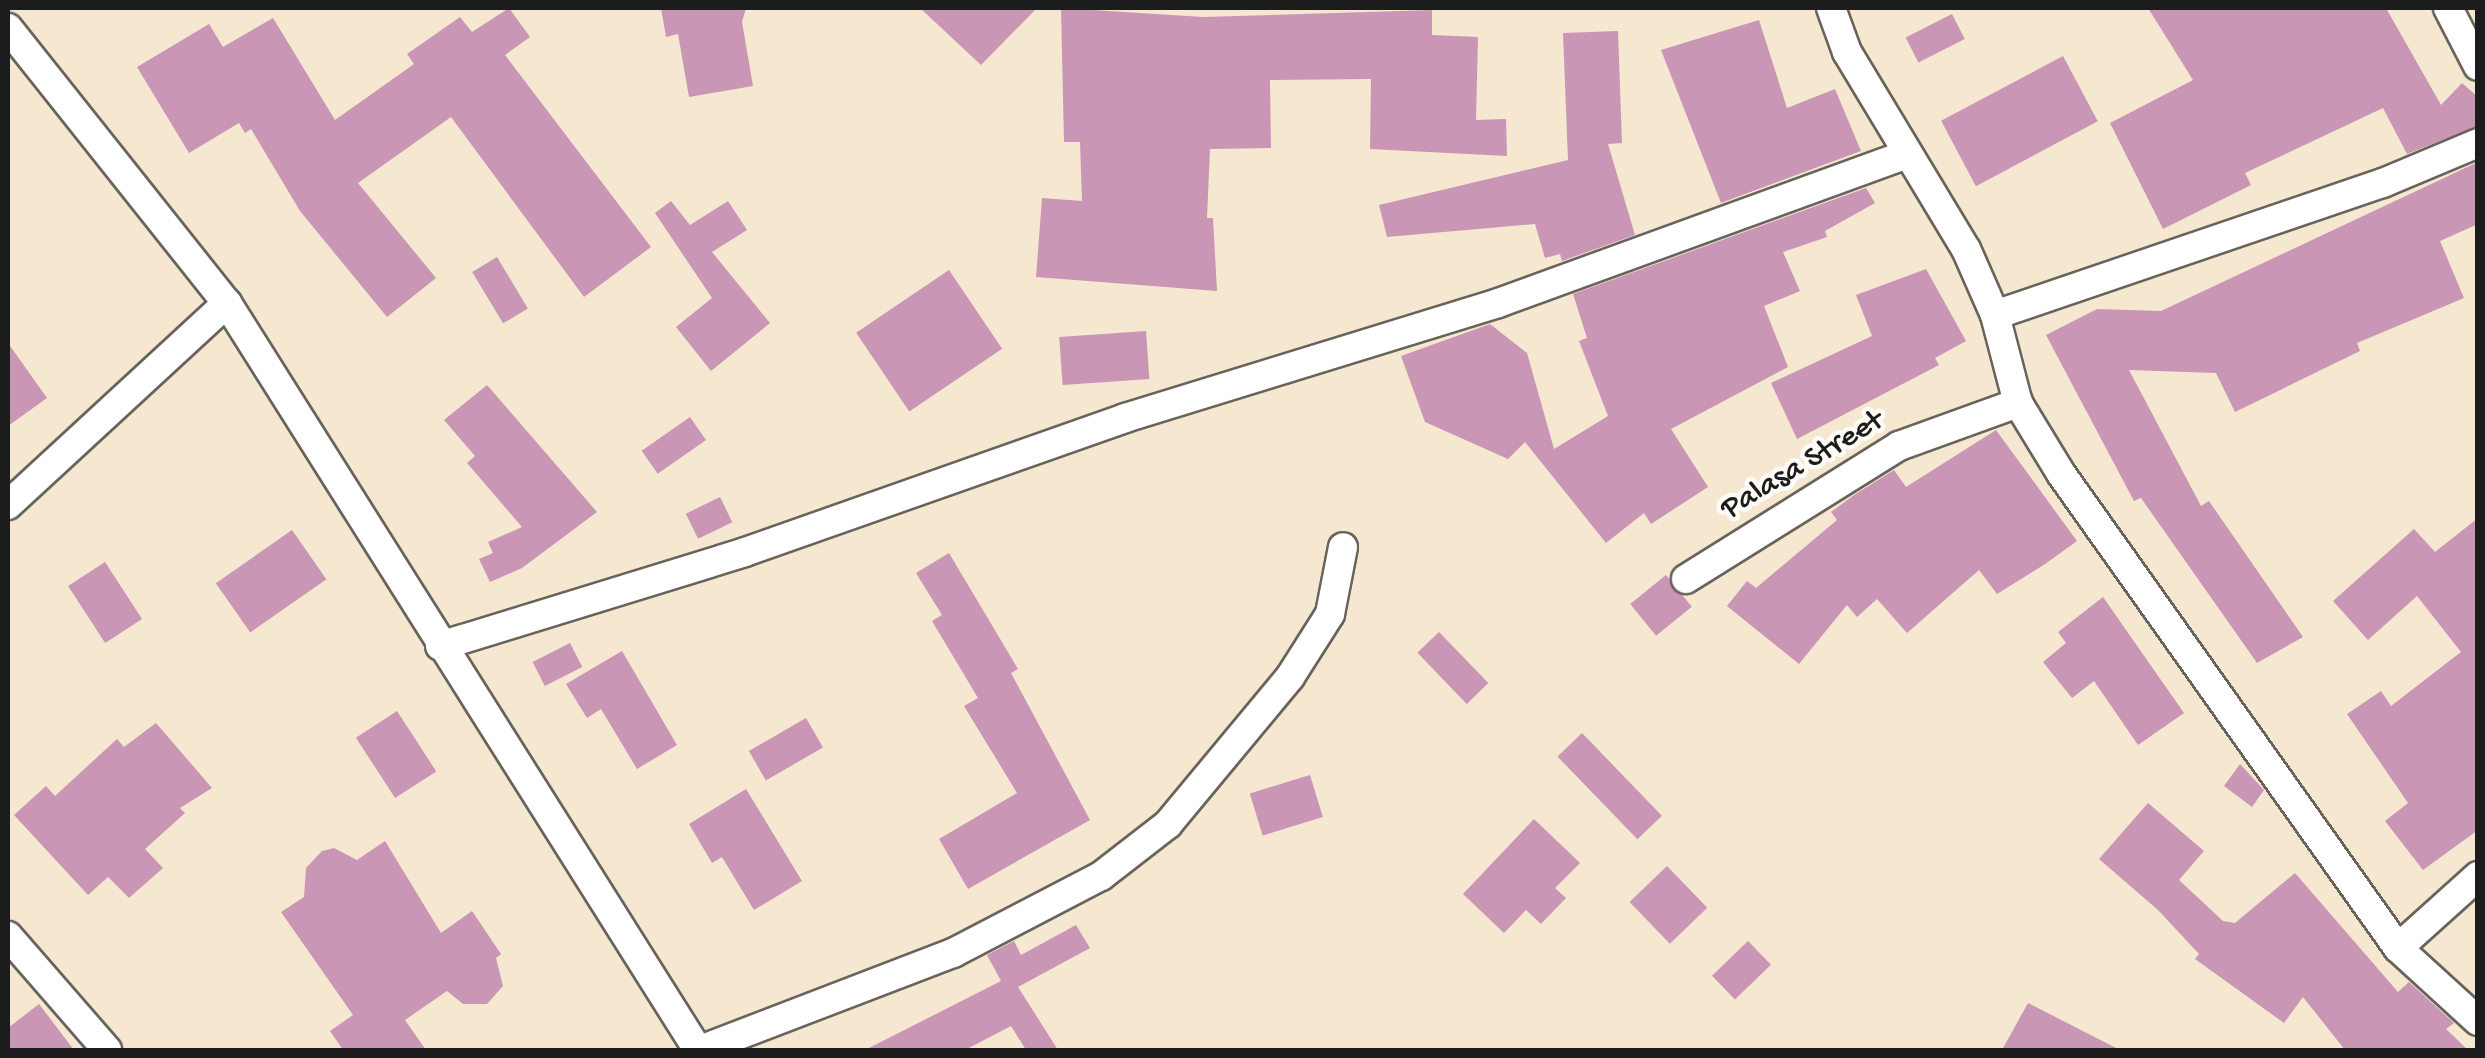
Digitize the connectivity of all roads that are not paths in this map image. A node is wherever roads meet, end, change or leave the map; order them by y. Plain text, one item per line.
1 (1831, 8) edge
2 (2448, 8) edge
3 (8, 28) edge
4 (2478, 66) edge
5 (2478, 144) edge
6 (1905, 154) junction
7 (227, 303) junction
8 (1995, 315) junction
9 (2018, 403) junction
10 (8, 505) edge
11 (1343, 548) dead end
12 (1686, 579) dead end
13 (440, 646) junction
14 (2478, 876) edge
15 (8, 936) edge
16 (2398, 948) junction
17 (2478, 1021) edge
18 (107, 1050) edge
19 (699, 1050) edge

1 - 6 street
2 - 4 street
3 - 7 street
5 - 8 street
6 - 8 street
6 - 13 street
7 - 10 street
7 - 13 street
8 - 9 street
9 - 12 street, Palasa Street
9 - 16 street
11 - 19 street
13 - 19 street
14 - 16 street
15 - 18 street
16 - 17 street

